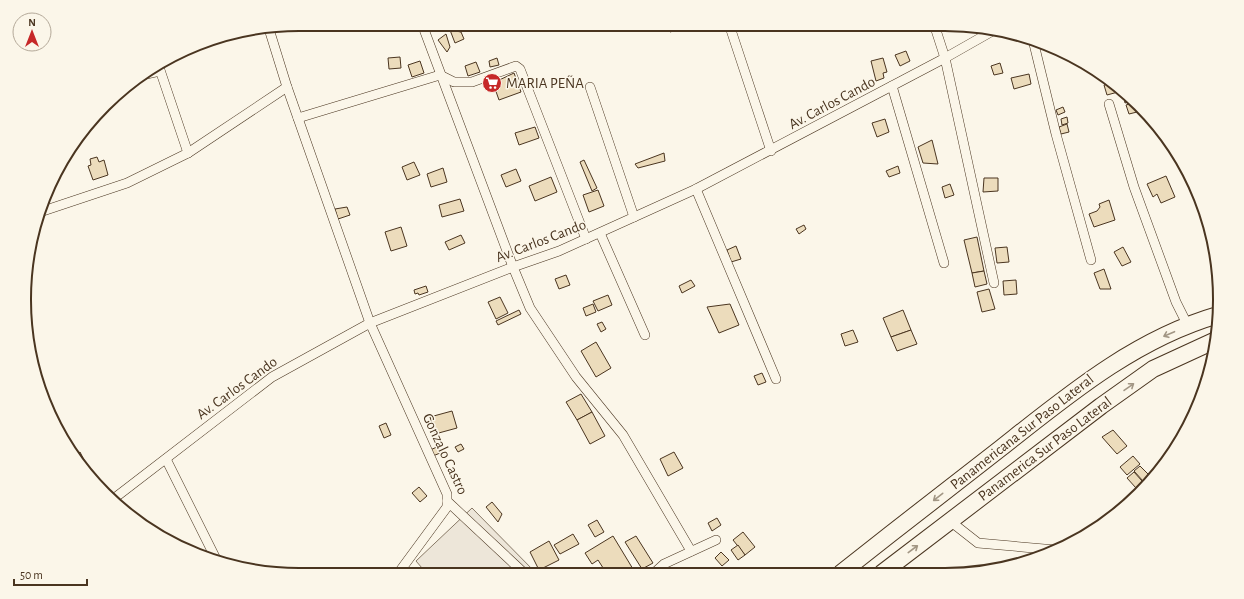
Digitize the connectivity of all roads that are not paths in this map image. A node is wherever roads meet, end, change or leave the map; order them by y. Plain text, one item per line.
1 (424, 31) edge
2 (731, 31) edge
3 (936, 31) edge
4 (270, 33) edge
5 (987, 34) edge
6 (1035, 46) edge
7 (945, 58) junction
8 (160, 69) edge
9 (440, 75) junction
10 (892, 86) junction
11 (287, 87) junction
12 (590, 87) dead end
13 (1109, 104) dead end
14 (298, 118) junction
15 (771, 151) junction
16 (188, 153) junction
17 (696, 189) junction
18 (46, 210) edge
19 (634, 217) junction
20 (600, 233) junction
21 (586, 239) junction
22 (1091, 260) dead end
23 (944, 263) dead end
24 (513, 267) junction
25 (994, 283) dead end
26 (1212, 317) edge
27 (370, 323) junction
28 (1188, 326) junction
29 (645, 335) dead end
30 (1210, 343) edge
31 (776, 379) dead end
32 (166, 459) junction
33 (117, 496) edge
34 (448, 501) junction
35 (950, 521) junction
36 (716, 540) dead end
37 (1044, 549) edge
38 (691, 551) junction
39 (214, 554) edge
40 (402, 568) edge
41 (519, 568) edge
42 (660, 568) edge
43 (847, 568) edge
44 (889, 568) edge

1 - 9 street
2 - 15 street
3 - 7 street
4 - 11 street, Gonzalo Castro
5 - 7 street, Av. Carlos Cando
6 - 22 street
7 - 10 street, Av. Carlos Cando
7 - 25 street
8 - 16 street
9 - 14 street
9 - 21 street
9 - 24 street
10 - 15 street, Av. Carlos Cando
10 - 23 street
11 - 14 street, Gonzalo Castro
11 - 16 street
12 - 19 street
13 - 28 street
14 - 27 street, Gonzalo Castro
15 - 17 street, Av. Carlos Cando
16 - 18 street
17 - 19 street, Av. Carlos Cando
17 - 31 street
19 - 20 street, Av. Carlos Cando
20 - 21 street, Av. Carlos Cando
20 - 29 street
21 - 24 street, Av. Carlos Cando
24 - 27 street, Av. Carlos Cando
24 - 38 street
26 - 28 highway, Panamericana Sur Paso Lateral
27 - 32 street, Av. Carlos Cando
27 - 34 street, Gonzalo Castro
28 -> 43 highway, Panamericana Sur Paso Lateral
35 -> 30 highway, Panamerica Sur Paso Lateral
32 - 33 street, Av. Carlos Cando
32 - 39 street
34 - 40 street
34 - 41 street, Gonzalo Castro
35 - 37 street
44 -> 35 highway, Panamerica Sur Paso Lateral
36 - 38 street
38 - 42 street

